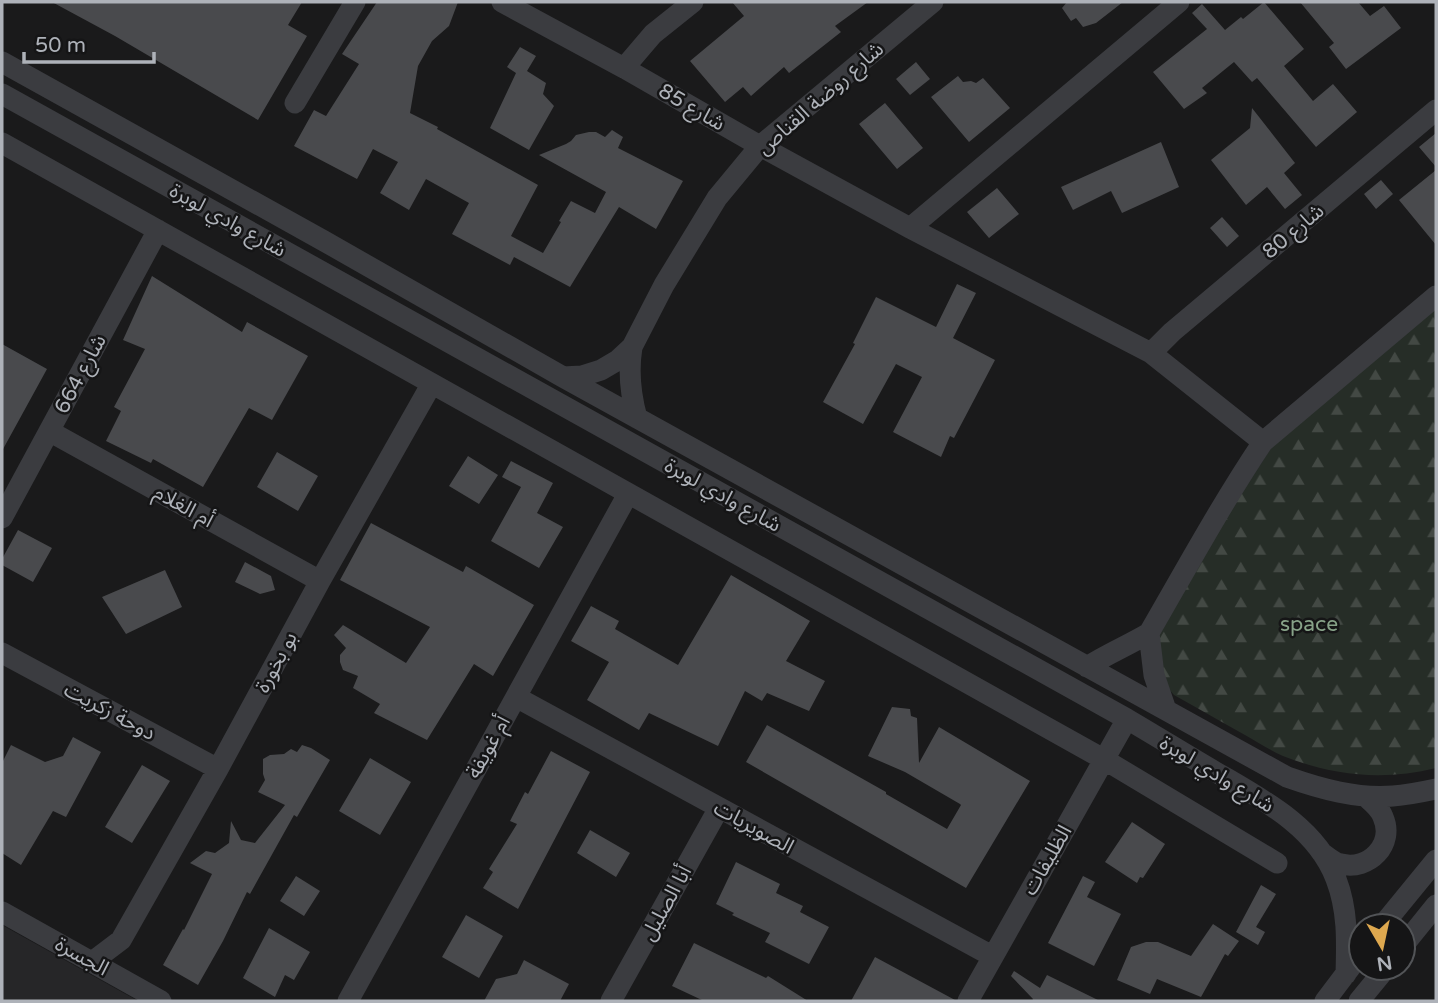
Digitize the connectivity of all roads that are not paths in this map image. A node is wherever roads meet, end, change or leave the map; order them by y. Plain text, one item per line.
1 (355, 2) edge
2 (502, 2) edge
3 (693, 2) edge
4 (933, 2) edge
5 (1179, 2) edge
6 (2, 62) edge
7 (624, 68) junction
8 (2, 94) edge
9 (295, 103) dead end
10 (1436, 110) edge
11 (2, 144) edge
12 (760, 146) junction
13 (910, 228) junction
14 (158, 230) junction
15 (1436, 296) edge
16 (632, 347) junction
17 (1151, 354) junction
18 (563, 377) junction
19 (431, 385) junction
20 (638, 418) junction
21 (49, 431) junction
22 (1263, 442) junction
23 (628, 494) junction
24 (2, 517) edge
25 (320, 581) junction
26 (1149, 634) junction
27 (2, 653) edge
28 (1087, 667) junction
29 (516, 697) junction
30 (1166, 710) junction
31 (1127, 719) junction
32 (1105, 760) junction
33 (218, 769) junction
34 (1436, 789) edge
35 (1365, 796) junction
36 (719, 808) junction
37 (1322, 853) junction
38 (1436, 860) edge
39 (1277, 863) dead end
40 (1436, 905) edge
41 (2, 912) edge
42 (1393, 912) edge
43 (1417, 929) edge
44 (121, 940) junction
45 (992, 956) junction
46 (92, 962) junction
47 (1346, 974) joint
48 (119, 978) junction
49 (1374, 982) edge
50 (614, 1000) edge
51 (161, 1001) edge
52 (348, 1001) edge
53 (968, 1001) edge
54 (1325, 1001) edge
55 (1359, 1001) edge

1 - 9 street
2 - 7 street, شارع 85
3 - 7 street
4 - 12 street, شارع روضة القناص
5 - 13 street
6 - 18 street, شارع وادي لوبرة
7 - 12 street, شارع 85
8 - 31 street, شارع وادي لوبرة
10 - 17 street, شارع 80
11 - 14 street, شارع وادي لوبرة
12 - 13 street
12 - 16 street, شارع روضة القناص
13 - 17 street
14 - 19 street, شارع وادي لوبرة
14 - 21 street, شارع 664
15 - 22 street
16 - 18 street, شارع روضة القناص
16 - 20 street, شارع روضة القناص
17 - 22 street
18 - 20 street, شارع وادي لوبرة
19 - 23 street, شارع وادي لوبرة
19 - 25 street, بو بخورة
20 - 28 street, شارع وادي لوبرة
21 - 24 street, شارع 664
21 - 25 street, أم الغلام
22 - 26 street
23 - 29 street, أم غويفة
23 - 32 street, شارع وادي لوبرة
25 - 33 street, بو بخورة
26 - 28 street
26 - 30 street
27 - 33 street, دوحة زكريت
28 - 30 street, شارع وادي لوبرة
29 - 36 street, الصويريات
29 - 52 street, أم غويفة
30 - 35 street, شارع وادي لوبرة
31 - 32 street, الظليفات
31 - 37 street, شارع وادي لوبرة
32 - 39 street, شارع وادي لوبرة
32 - 45 street, الظليفات
33 - 44 street, بو بخورة
34 - 35 street, شارع وادي لوبرة
35 - 37 street
36 - 45 street, الصويريات
36 - 50 street, أبا الصليل
37 - 47 street, شارع وادي لوبرة
38 - 42 street
40 - 43 street
41 - 46 street, الجسرة
44 - 46 street, بو بخورة
44 - 48 street, بو بخورة
45 - 53 street, الظليفات
46 - 48 street, الجسرة
47 - 54 street
48 - 51 street, الجسرة
49 - 55 street

